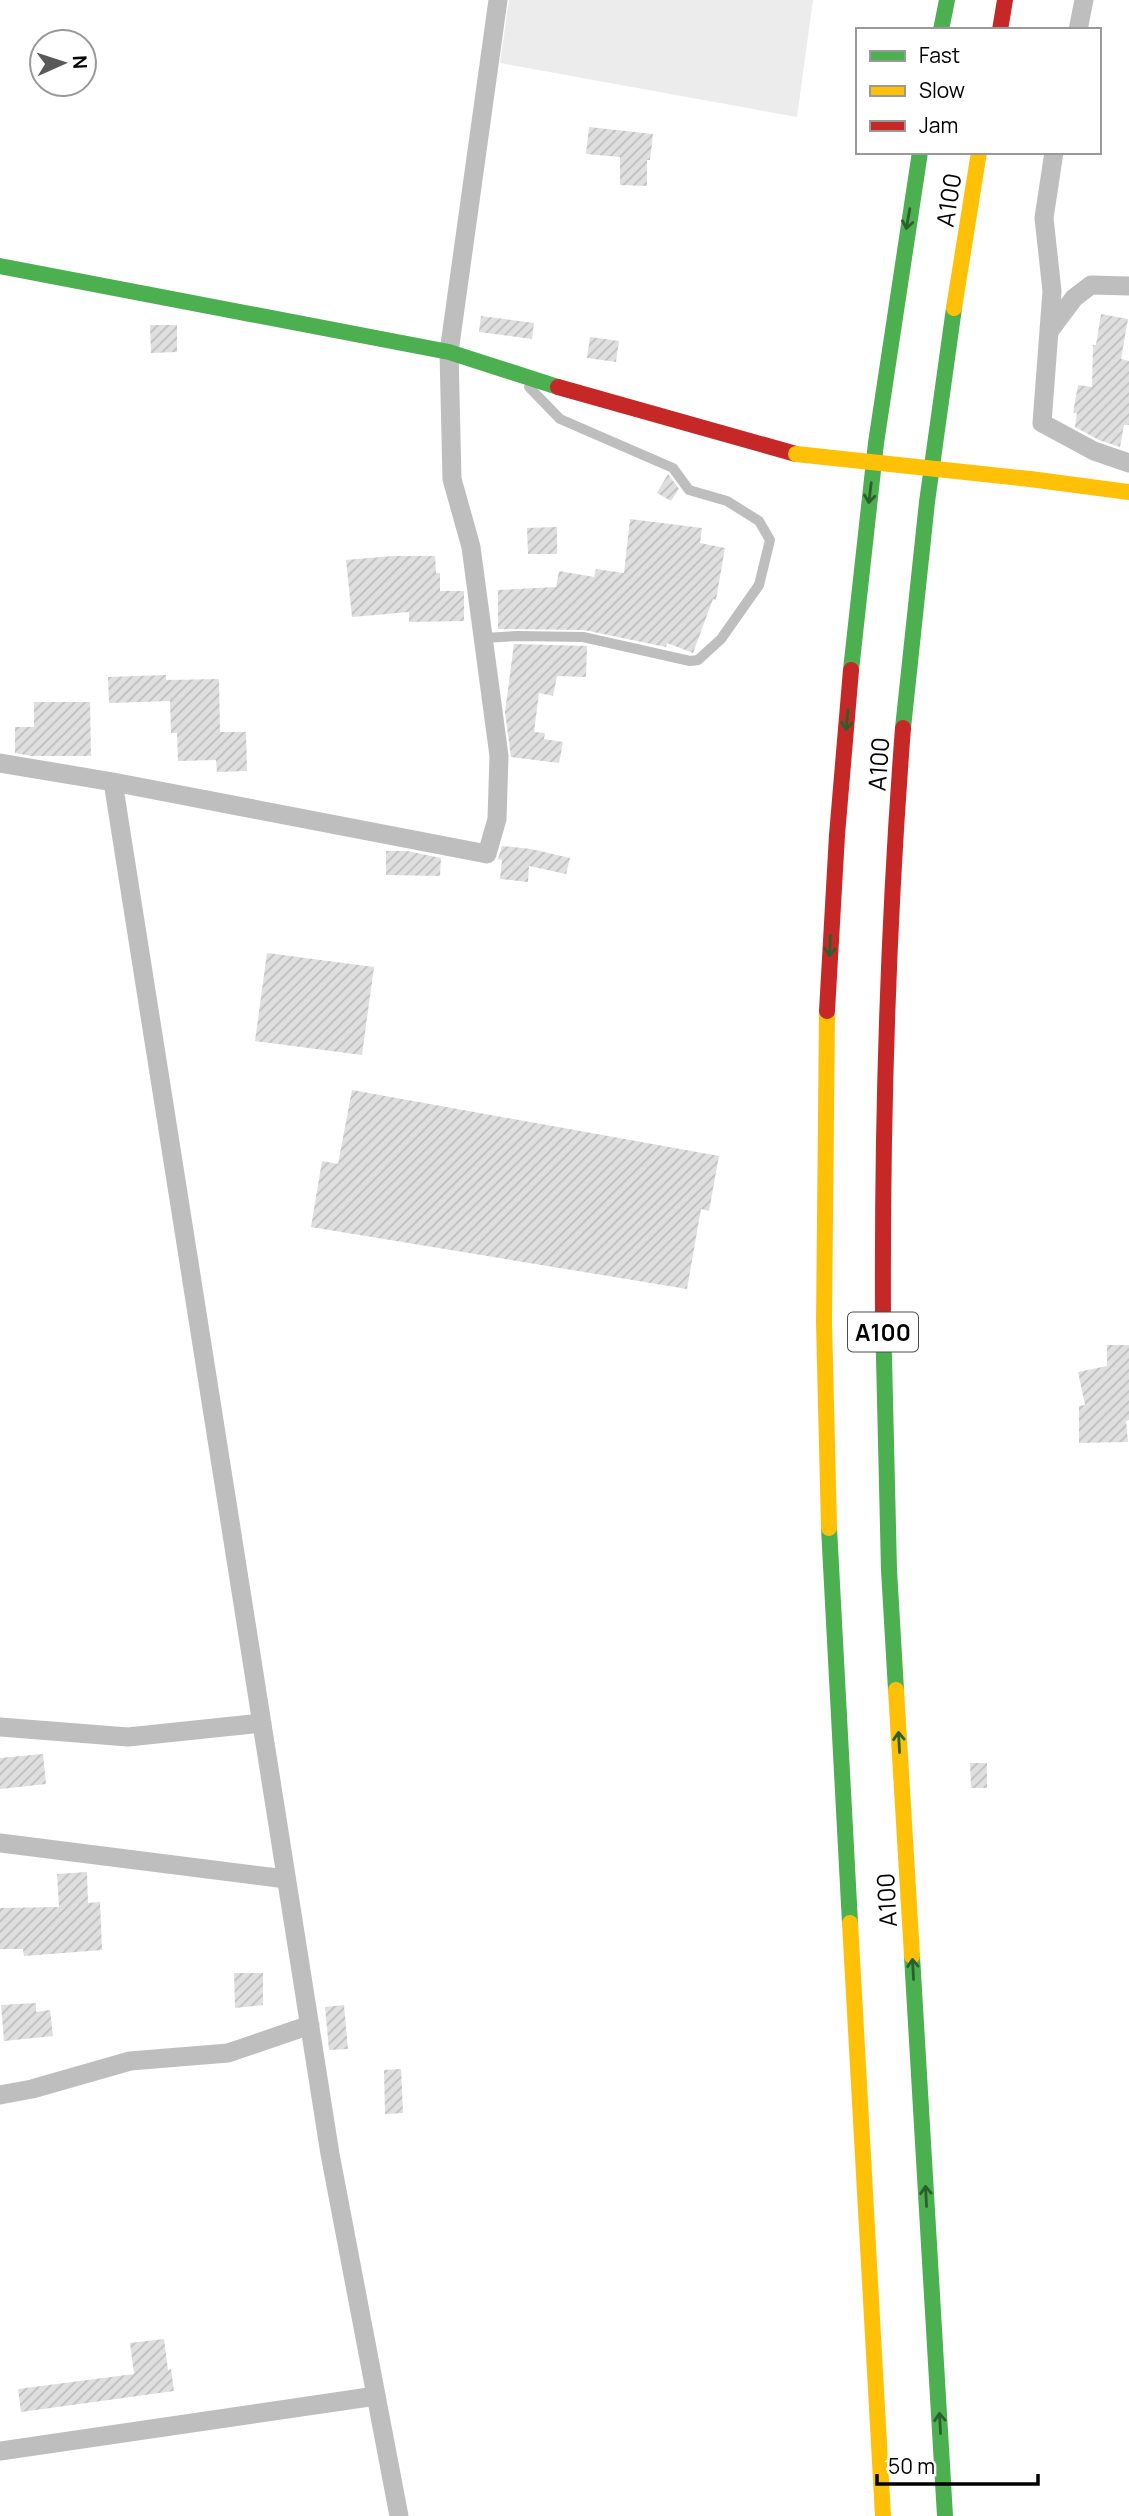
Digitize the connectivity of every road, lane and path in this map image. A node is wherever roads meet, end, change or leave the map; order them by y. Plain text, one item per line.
1 (498, 0) edge
2 (947, 0) edge
3 (1005, 0) edge
4 (1084, 0) edge
5 (941, 28) edge
6 (1000, 28) edge
7 (1078, 28) edge
8 (920, 154) edge
9 (979, 154) edge
10 (1054, 154) edge
11 (0, 266) edge
12 (1129, 286) edge
13 (1049, 331) junction
14 (449, 352) junction
15 (519, 377) junction
16 (1129, 463) edge
17 (1129, 492) edge
18 (483, 638) junction
19 (0, 763) edge
20 (113, 782) junction
21 (262, 1723) junction
22 (0, 1727) edge
23 (0, 1843) edge
24 (286, 1879) junction
25 (310, 2025) junction
26 (0, 2095) edge
27 (376, 2396) junction
28 (0, 2451) edge
29 (400, 2516) edge
30 (883, 2516) edge
31 (945, 2516) edge

1 - 14 street
2 - 5 main road
3 - 6 main road
4 - 7 street
8 -> 30 main road, A100
31 -> 9 main road, A100 / A100
10 - 13 street
11 - 14 main road
12 - 13 street
13 - 16 street
14 - 15 main road
14 - 18 street
15 - 17 main road, bridge
15 - 18 lane
18 - 20 street
19 - 20 street
20 - 21 street
21 - 22 street
21 - 24 street
23 - 24 street
24 - 25 street
25 - 26 street
25 - 27 street
27 - 28 street
27 - 29 street

